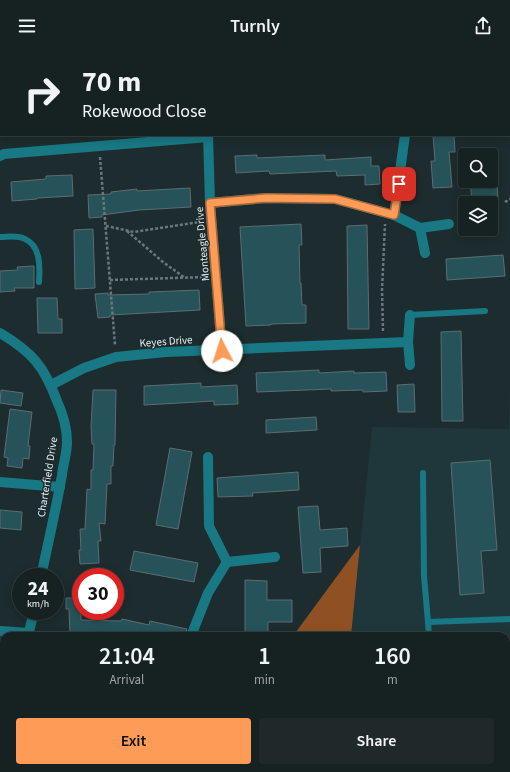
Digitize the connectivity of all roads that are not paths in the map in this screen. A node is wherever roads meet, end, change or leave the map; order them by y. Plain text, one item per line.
1 (208, 136) edge
2 (405, 136) edge
3 (120, 140) edge
4 (0, 156) edge
5 (210, 203) junction
6 (390, 214) junction
7 (449, 224) dead end
8 (420, 228) junction
9 (0, 237) edge
10 (425, 253) dead end
11 (39, 282) dead end
12 (485, 311) dead end
13 (410, 315) joint
14 (0, 333) edge
15 (408, 342) junction
16 (222, 351) junction
17 (410, 365) dead end
18 (51, 385) junction
19 (208, 457) dead end
20 (423, 473) dead end
21 (0, 482) edge
22 (60, 487) junction
23 (275, 557) dead end
24 (227, 562) junction
25 (43, 568) edge
26 (510, 619) edge
27 (32, 620) edge
28 (428, 622) junction
29 (29, 632) edge
30 (193, 632) edge
31 (429, 632) edge

1 - 3 street
1 - 5 street, Monteagle Drive
2 - 6 street
3 - 4 street
5 - 6 street
5 - 16 street, Monteagle Drive
6 - 8 street
7 - 8 street
8 - 10 street
9 - 11 lane
12 - 13 lane
13 - 15 street
14 - 18 street, Charterfield Drive
15 - 16 street, Keyes Drive
15 - 17 street
16 - 18 street, Keyes Drive
18 - 22 street, Charterfield Drive
19 - 24 street
20 - 28 lane
21 - 22 street
22 - 25 street, Charterfield Drive
23 - 24 street
24 - 30 street
26 - 28 lane
27 - 29 street
28 - 31 lane

